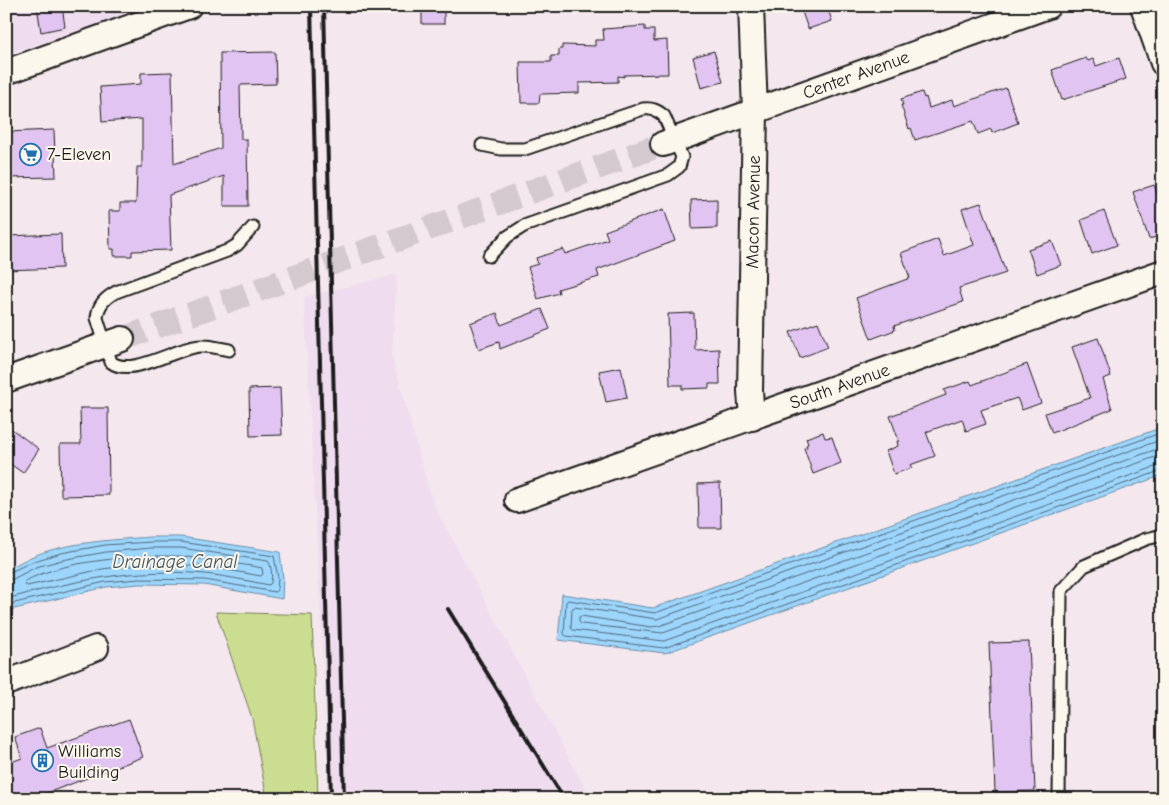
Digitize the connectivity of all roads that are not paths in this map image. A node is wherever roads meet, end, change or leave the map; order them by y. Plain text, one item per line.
1 (752, 6) edge
2 (1048, 6) edge
3 (1143, 6) edge
4 (176, 9) edge
5 (1163, 63) edge
6 (6, 72) edge
7 (755, 111) junction
8 (669, 142) junction
9 (482, 145) dead end
10 (254, 227) dead end
11 (489, 256) dead end
12 (1163, 272) edge
13 (113, 342) junction
14 (229, 350) dead end
15 (6, 380) edge
16 (752, 418) junction
17 (517, 500) dead end
18 (1163, 535) edge
19 (96, 648) dead end
20 (6, 682) edge
21 (1060, 799) edge

1 - 7 street, Macon Avenue
2 - 7 street, Center Avenue
3 - 5 street
4 - 6 street
7 - 8 street, Center Avenue
7 - 16 street, Macon Avenue
8 - 9 lane
8 - 11 lane
10 - 13 lane
12 - 16 street, South Avenue
13 - 14 lane
13 - 15 street
16 - 17 street, South Avenue
18 - 21 lane
19 - 20 street

